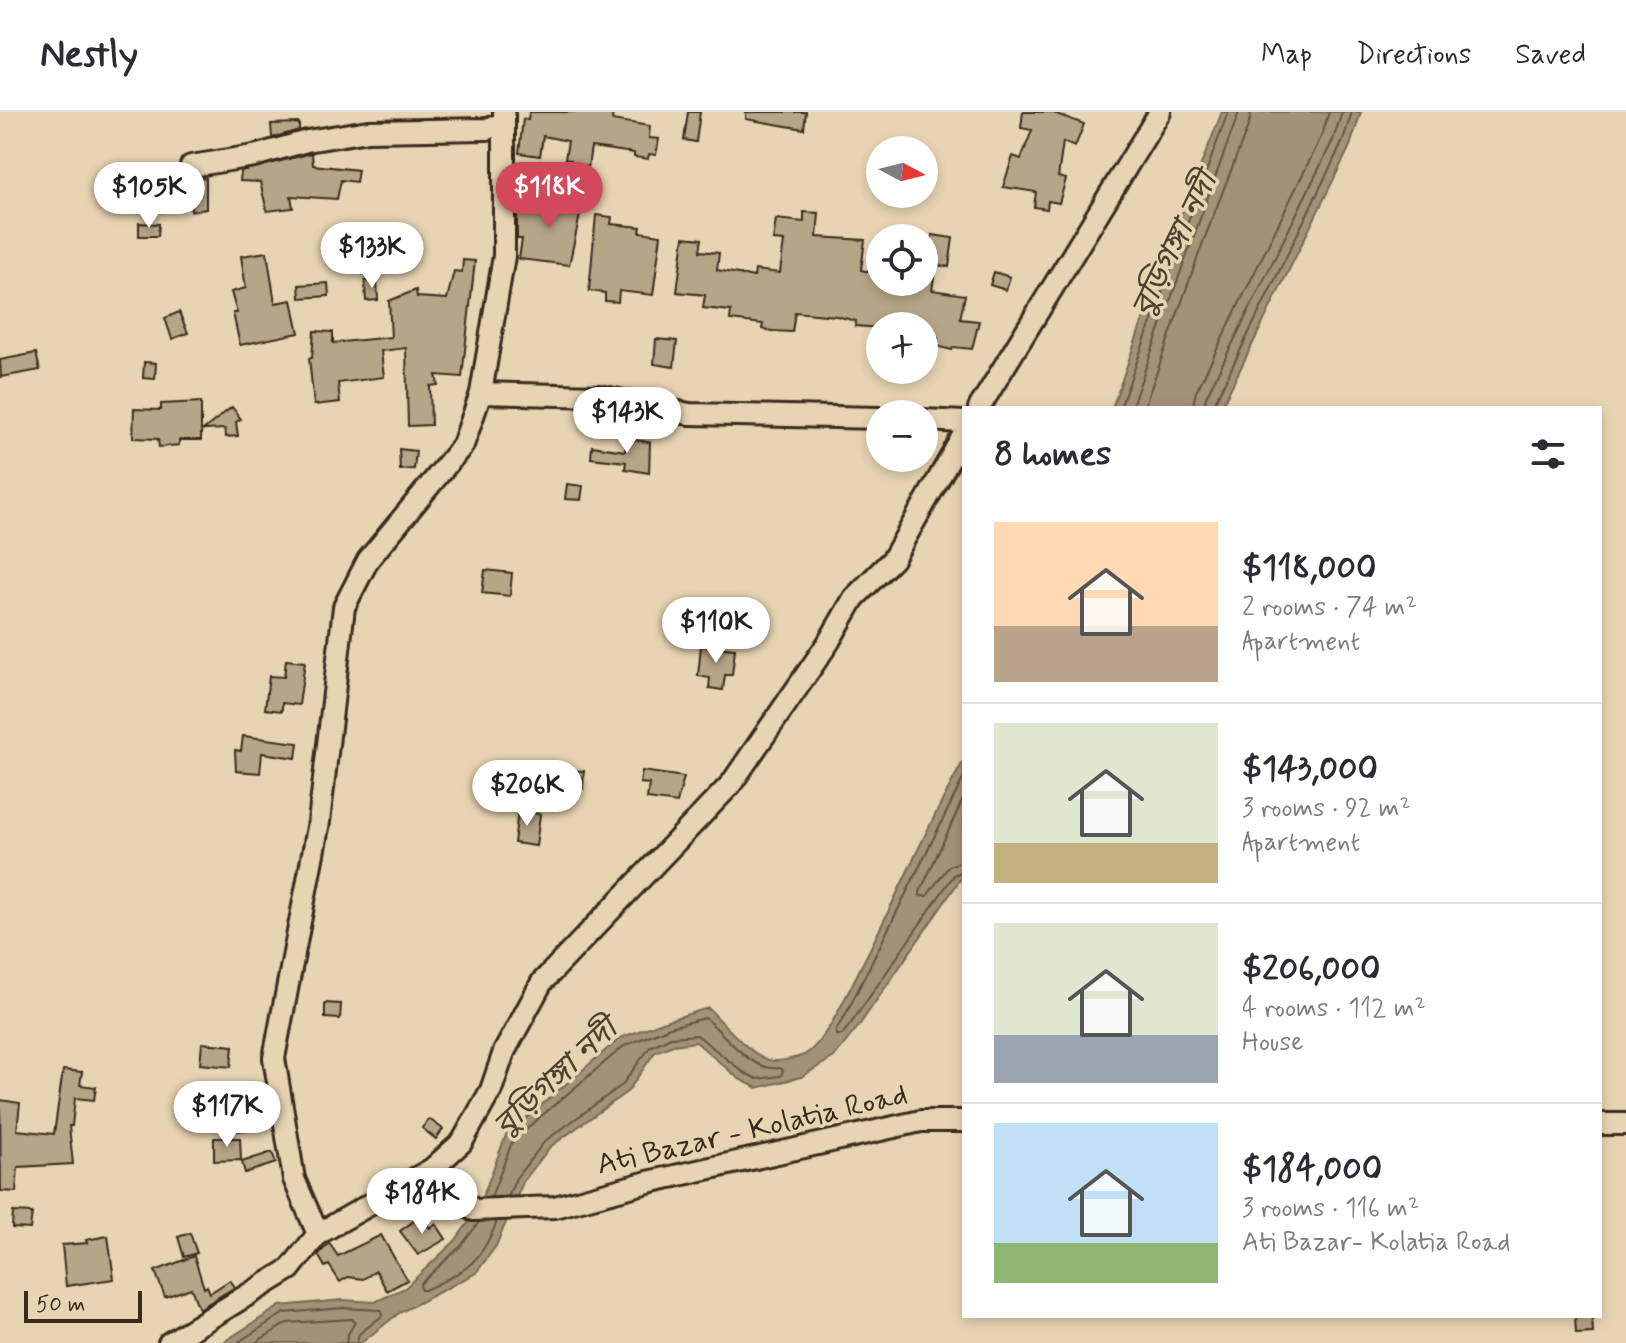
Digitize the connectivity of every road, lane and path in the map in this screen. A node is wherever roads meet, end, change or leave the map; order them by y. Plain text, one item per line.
1 (1160, 112) edge
2 (504, 118) edge
3 (191, 166) dead end
4 (481, 393) junction
5 (980, 406) edge
6 (866, 418) edge
7 (938, 421) edge
8 (962, 422) edge
9 (962, 438) edge
10 (962, 1121) edge
11 (1602, 1124) edge
12 (1626, 1124) edge
13 (432, 1169) junction
14 (318, 1234) junction
15 (169, 1343) edge

1 - 5 street
2 - 3 street
2 - 4 street
4 - 6 street
4 - 14 street
7 - 8 street
9 - 13 street
10 - 13 street, Ati Bazar - Kolatia Road
11 - 12 street
13 - 14 street
14 - 15 street

